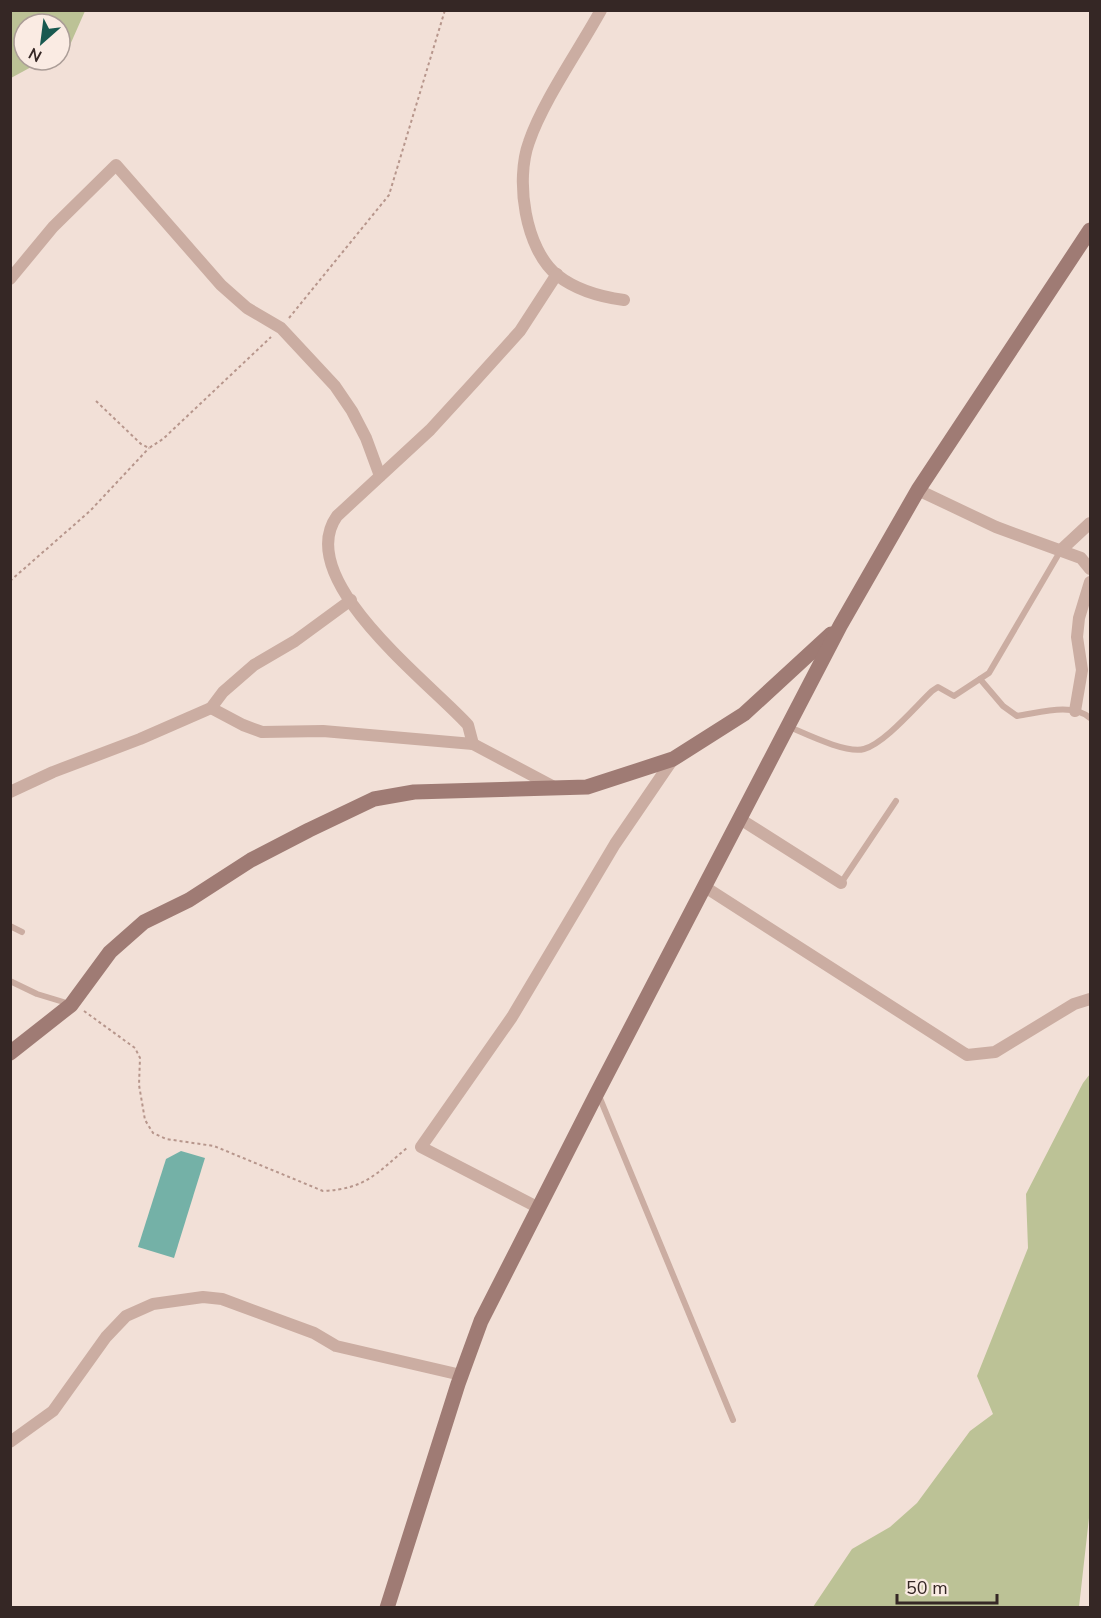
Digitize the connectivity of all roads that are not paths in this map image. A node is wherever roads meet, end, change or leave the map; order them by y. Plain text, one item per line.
1 (601, 10) edge
2 (1090, 230) edge
3 (557, 274) junction
4 (10, 279) edge
5 (624, 300) dead end
6 (380, 476) junction
7 (918, 490) junction
8 (1090, 523) edge
9 (1061, 550) junction
10 (1090, 569) edge
11 (1090, 582) edge
12 (351, 600) junction
13 (840, 626) junction
14 (980, 679) junction
15 (211, 708) junction
16 (1075, 711) junction
17 (1090, 718) edge
18 (786, 726) junction
19 (473, 744) junction
20 (673, 759) junction
21 (558, 789) junction
22 (10, 792) edge
23 (896, 801) dead end
24 (740, 819) junction
25 (841, 883) joint
26 (705, 887) junction
27 (10, 926) edge
28 (22, 932) dead end
29 (10, 981) edge
30 (1090, 999) edge
31 (71, 1005) junction
32 (10, 1053) edge
33 (597, 1093) junction
34 (539, 1208) junction
35 (461, 1375) junction
36 (733, 1420) dead end
37 (10, 1442) edge
38 (387, 1608) edge

1 - 3 street
2 - 7 main road
3 - 5 street
3 - 6 street
4 - 6 street
6 - 12 street
7 - 9 street
7 - 13 main road
8 - 9 street
9 - 10 street
9 - 14 lane
11 - 16 street
12 - 15 street
12 - 19 street
13 - 18 main road
13 - 20 main road
14 - 16 lane
14 - 18 lane
15 - 19 street
15 - 22 street
16 - 17 lane
18 - 24 main road
19 - 21 street
20 - 21 main road
20 - 34 street
21 - 31 main road
23 - 25 lane
24 - 25 street
24 - 26 main road
26 - 30 street
26 - 33 main road
27 - 28 lane
29 - 31 lane
31 - 32 main road
33 - 34 main road
33 - 36 lane
34 - 35 main road
35 - 37 street
35 - 38 main road

